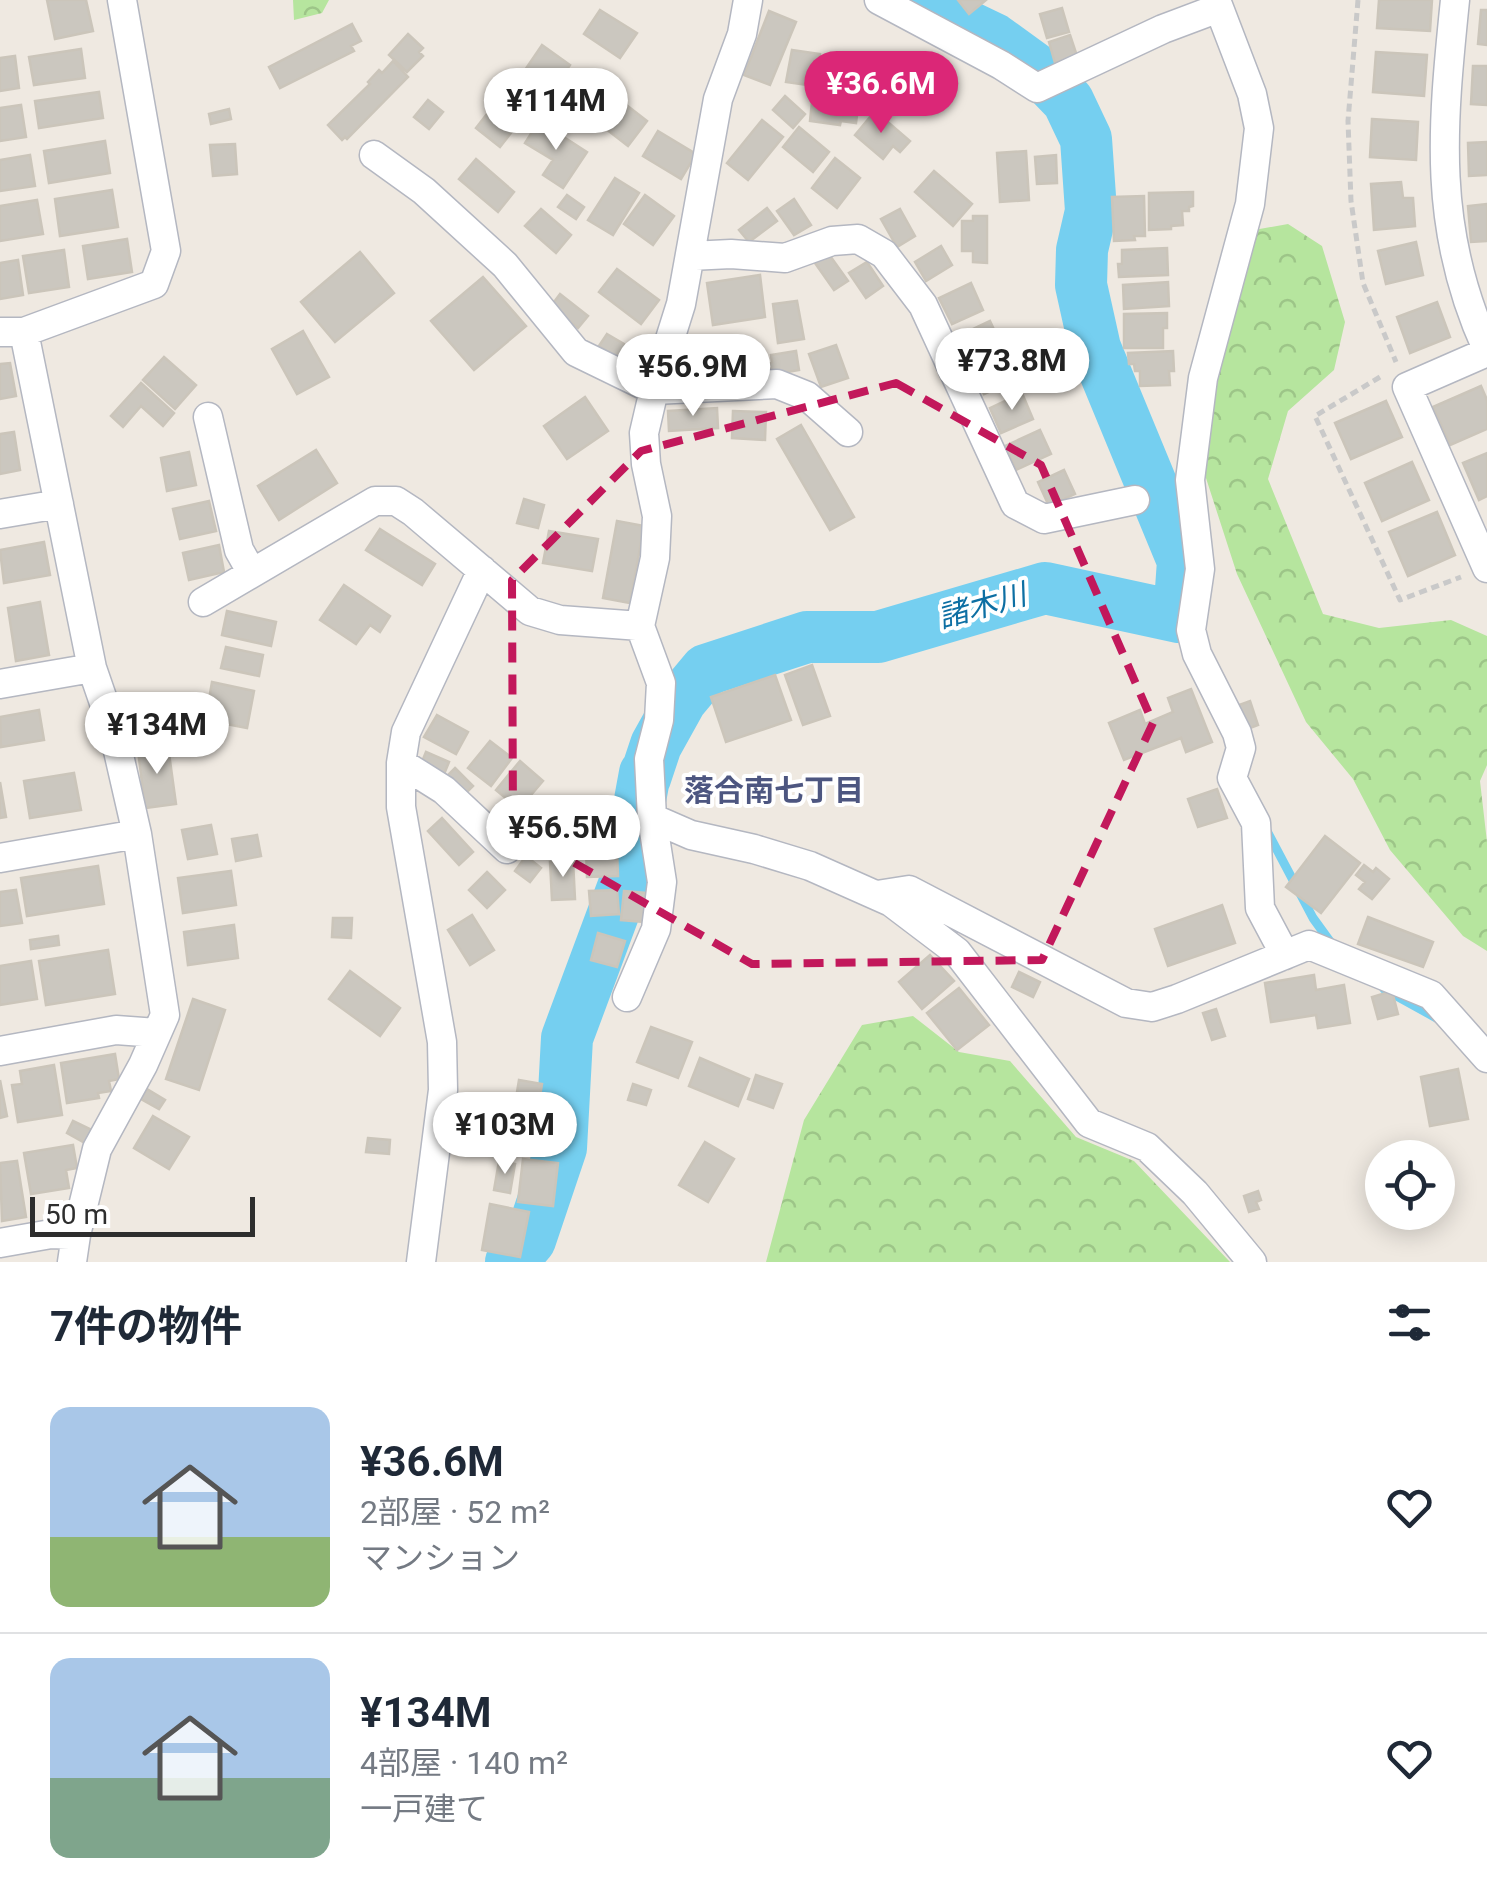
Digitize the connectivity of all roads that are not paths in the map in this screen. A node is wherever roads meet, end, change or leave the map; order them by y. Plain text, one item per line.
1 (122, 0) edge
2 (748, 0) edge
3 (879, 0) edge
4 (1455, 0) edge
5 (1218, 4) edge
6 (374, 155) dead end
7 (690, 256) junction
8 (12, 332) edge
9 (1487, 350) edge
10 (654, 390) junction
11 (208, 417) dead end
12 (848, 432) dead end
13 (1135, 500) dead end
14 (59, 504) junction
15 (0, 514) edge
16 (1487, 568) edge
17 (482, 570) junction
18 (252, 573) junction
19 (203, 602) dead end
20 (640, 626) junction
21 (92, 668) junction
22 (0, 684) edge
23 (400, 763) junction
24 (652, 818) junction
25 (137, 834) junction
26 (507, 849) dead end
27 (0, 858) edge
28 (877, 896) junction
29 (1285, 954) junction
30 (627, 997) dead end
31 (156, 1033) junction
32 (0, 1051) edge
33 (1487, 1058) edge
34 (0, 1243) edge
35 (74, 1248) edge
36 (421, 1262) edge
37 (1252, 1262) edge

1 - 8 street
2 - 7 street
3 - 5 street
4 - 9 street
5 - 29 street
6 - 10 street
7 - 10 street
7 - 13 street
8 - 14 street
9 - 16 street
10 - 12 street
10 - 20 street
11 - 18 street
14 - 15 street
14 - 21 street
17 - 18 street
17 - 20 street
17 - 23 street
18 - 19 street
20 - 24 street
21 - 22 street
21 - 25 street
23 - 26 street
23 - 36 street
24 - 28 street
24 - 30 street
25 - 27 street
25 - 31 street
28 - 29 street
28 - 37 street
29 - 33 street
31 - 32 street
31 - 35 street
34 - 35 street

